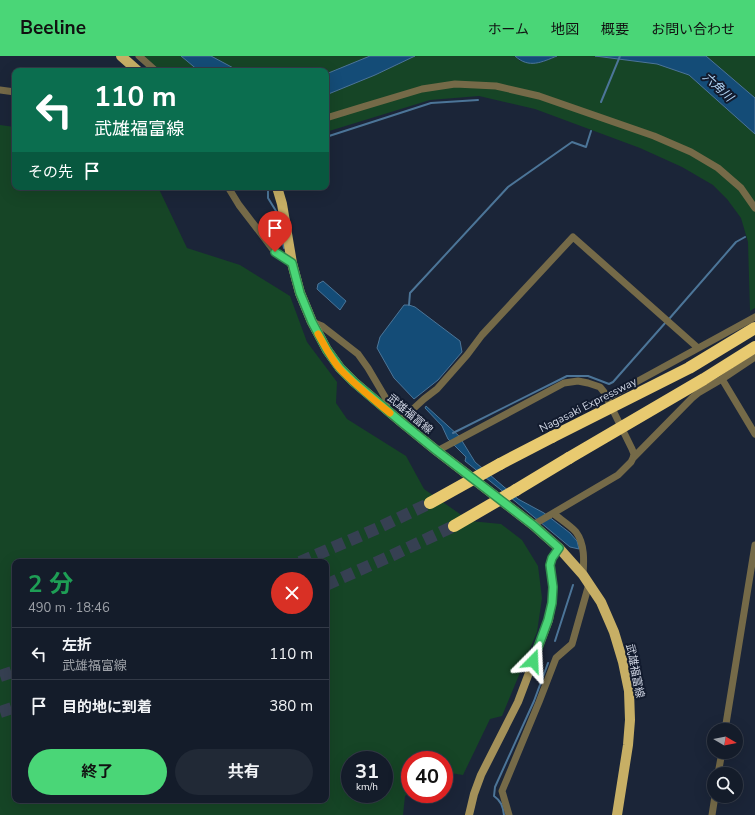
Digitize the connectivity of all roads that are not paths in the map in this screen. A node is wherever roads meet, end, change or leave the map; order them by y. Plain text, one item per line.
1 (121, 56) edge
2 (139, 56) edge
3 (135, 68) edge
4 (153, 68) edge
5 (0, 90) edge
6 (12, 92) edge
7 (329, 117) edge
8 (230, 190) edge
9 (278, 190) edge
10 (755, 208) edge
11 (292, 263) junction
12 (755, 317) edge
13 (312, 322) junction
14 (755, 328) edge
15 (755, 347) edge
16 (698, 348) junction
17 (755, 357) edge
18 (722, 379) junction
19 (607, 398) junction
20 (384, 408) junction
21 (400, 421) junction
22 (755, 434) edge
23 (437, 451) junction
24 (633, 458) junction
25 (430, 502) tunnel mouth
26 (552, 514) junction
27 (535, 524) junction
28 (454, 526) tunnel mouth
29 (755, 545) edge
30 (559, 548) junction
31 (583, 575) junction
32 (589, 584) junction
33 (726, 723) edge
34 (714, 803) edge
35 (469, 815) edge
36 (509, 815) edge
37 (617, 815) edge
38 (712, 815) edge

1 - 3 main road
2 - 4 street
5 - 6 street
7 - 10 street
8 - 11 street
9 - 11 main road, 武雄福富線
11 - 13 main road, 武雄福富線
12 - 16 street
13 - 20 main road, 武雄福富線
13 - 20 street
14 - 25 highway, Nagasaki Expressway, bridge
15 - 28 highway, bridge
16 - 19 street
16 - 21 street
17 - 18 street
18 - 22 street
18 - 24 street
19 - 23 street
19 - 24 street
20 - 21 main road, 武雄福富線
21 - 23 main road, 武雄福富線
23 - 27 main road, 武雄福富線
24 - 26 street
26 - 27 street
26 - 31 street
27 - 30 main road, 武雄福富線
29 - 33 street
30 - 31 main road, 武雄福富線
30 - 35 street
31 - 32 main road, 武雄福富線
32 - 36 street
32 - 37 main road, 武雄福富線
34 - 38 street

